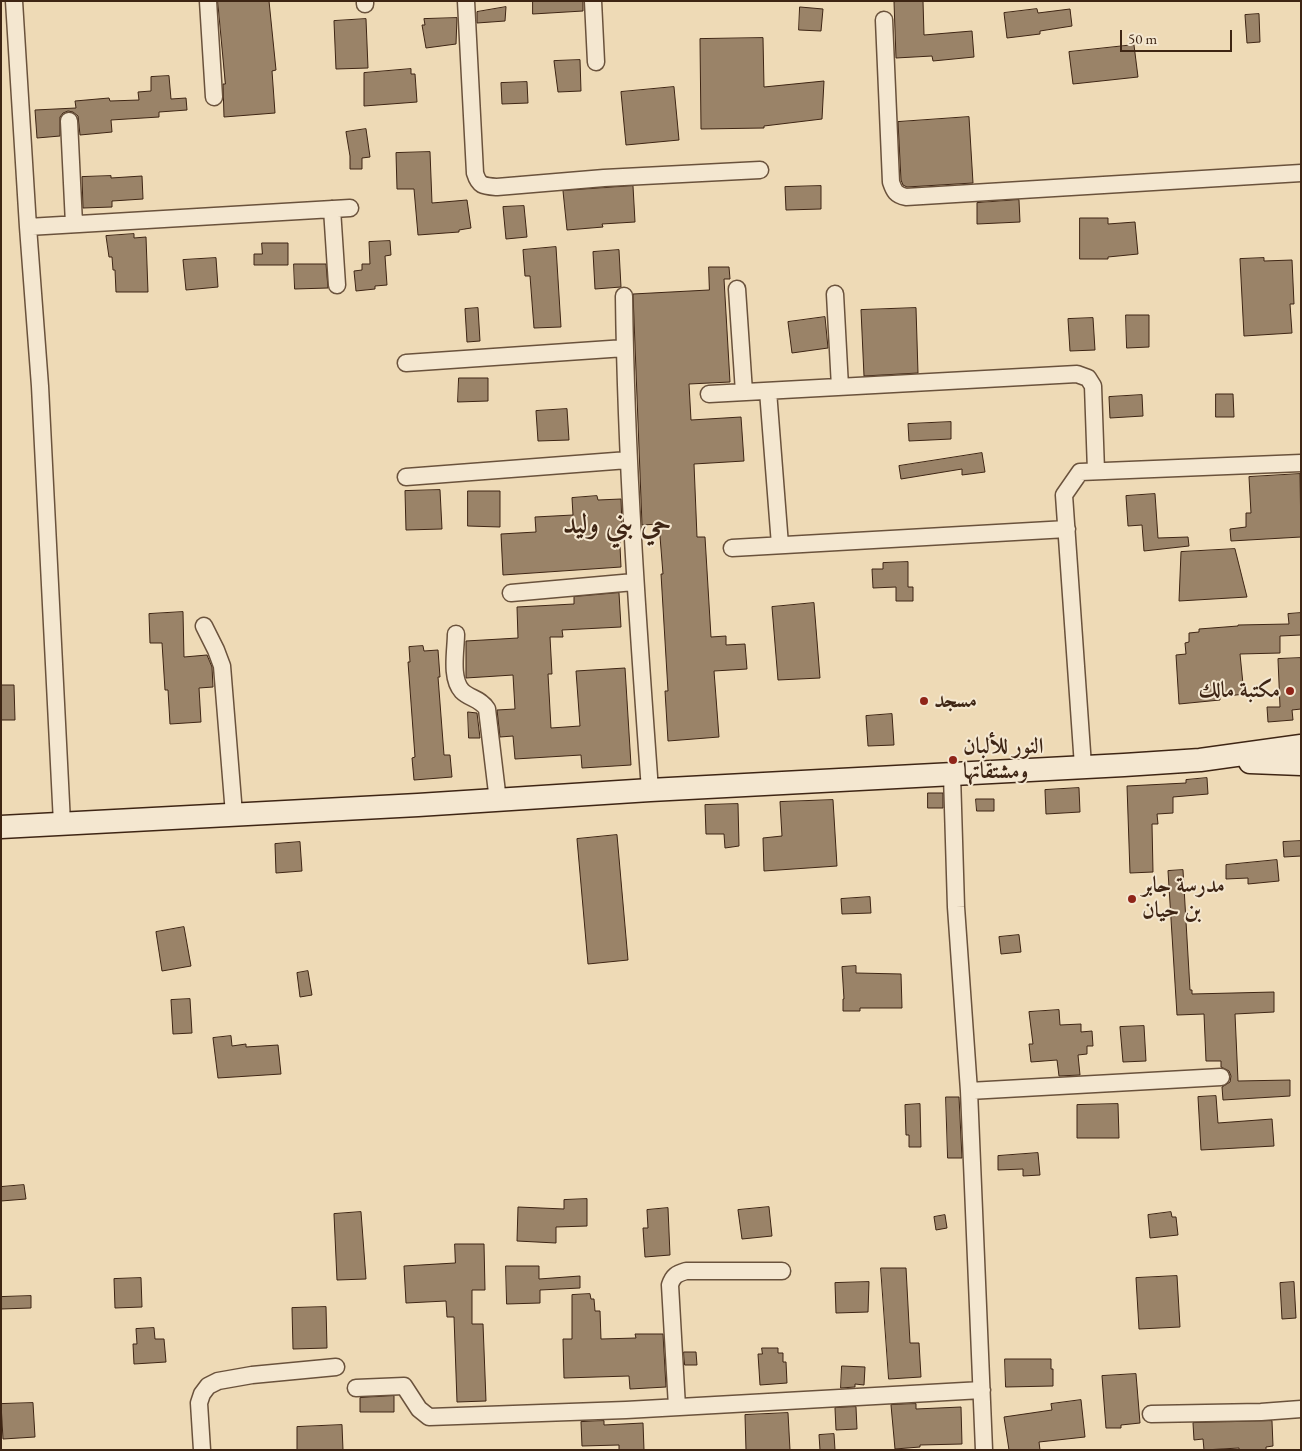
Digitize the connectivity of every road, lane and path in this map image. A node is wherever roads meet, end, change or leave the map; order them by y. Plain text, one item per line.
1 (14, 1) edge
2 (208, 1) edge
3 (466, 1) edge
4 (593, 1) edge
5 (884, 20) dead end
6 (596, 62) dead end
7 (214, 96) dead end
8 (69, 121) dead end
9 (760, 170) dead end
10 (1301, 173) edge
11 (350, 208) dead end
12 (332, 209) junction
13 (74, 224) junction
14 (28, 227) junction
15 (337, 286) dead end
16 (737, 289) dead end
17 (835, 294) dead end
18 (624, 296) dead end
19 (625, 348) junction
20 (406, 363) dead end
21 (840, 387) junction
22 (768, 391) junction
23 (744, 392) junction
24 (709, 394) dead end
25 (628, 460) junction
26 (1301, 463) edge
27 (1096, 471) junction
28 (406, 477) dead end
29 (1067, 529) junction
30 (780, 545) junction
31 (732, 548) dead end
32 (634, 582) junction
33 (512, 593) dead end
34 (204, 626) dead end
35 (456, 634) dead end
36 (1298, 755) edge
37 (1083, 766) junction
38 (952, 775) junction
39 (650, 790) junction
40 (498, 800) junction
41 (234, 814) junction
42 (62, 823) junction
43 (1, 826) edge
44 (1221, 1077) dead end
45 (969, 1091) junction
46 (782, 1270) dead end
47 (336, 1367) dead end
48 (356, 1388) dead end
49 (982, 1390) junction
50 (678, 1407) junction
51 (1301, 1409) edge
52 (1151, 1414) dead end
53 (202, 1450) edge
54 (984, 1450) edge

1 - 14 street
2 - 7 street
3 - 9 street
4 - 6 street
5 - 10 street
8 - 13 street
11 - 12 street
12 - 13 street
12 - 15 street
13 - 14 street
14 - 42 street
16 - 23 street
17 - 21 street
18 - 19 street
19 - 20 street
19 - 25 street
21 - 22 street
21 - 27 street
22 - 23 street
22 - 30 street
23 - 24 street
25 - 28 street
25 - 32 street
26 - 27 street
27 - 29 street
29 - 30 street
29 - 37 street
30 - 31 street
32 - 33 street
32 - 39 street
34 - 41 street
35 - 40 street
36 - 37 main road
37 - 38 main road
38 - 39 main road
38 - 45 street
39 - 40 main road
40 - 41 main road
41 - 42 main road
42 - 43 main road
44 - 45 street
45 - 49 street
46 - 50 street
47 - 53 street
48 - 50 street
49 - 50 street
49 - 54 street
51 - 52 street

